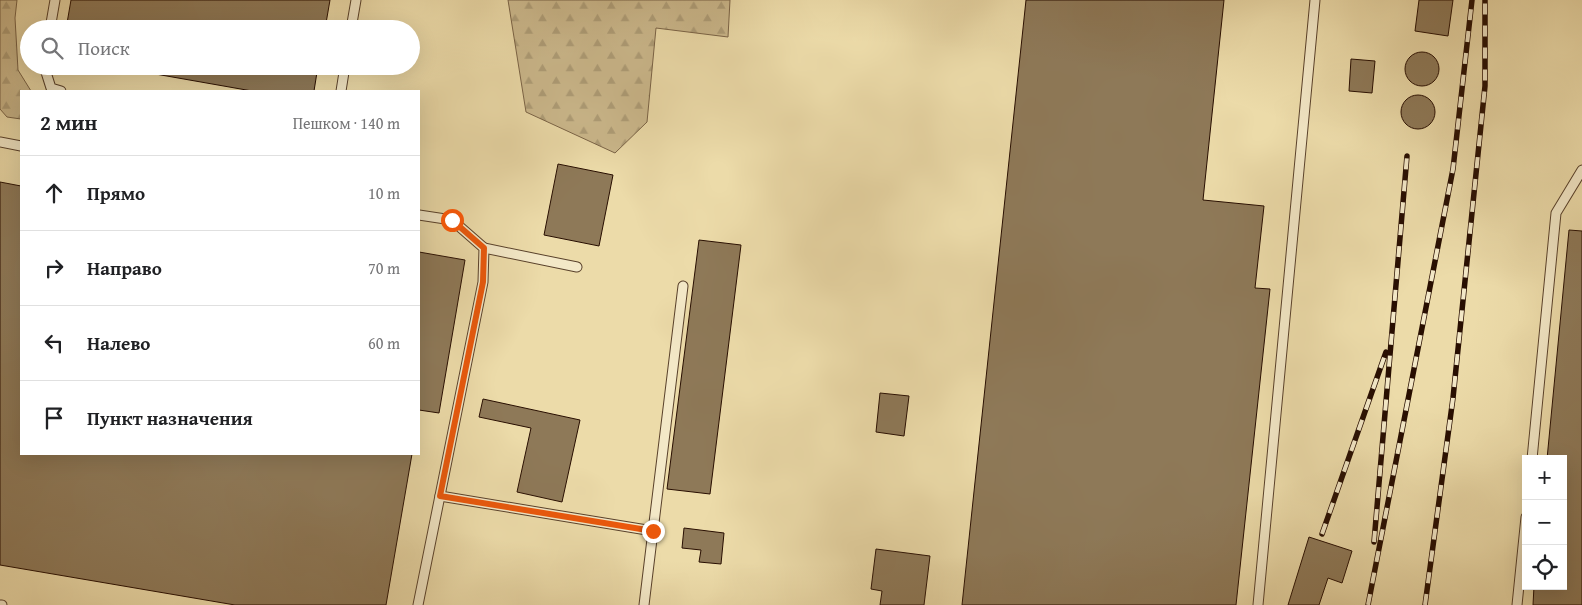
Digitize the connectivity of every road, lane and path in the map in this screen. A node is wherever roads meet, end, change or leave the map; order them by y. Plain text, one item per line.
1 (55, 0) edge
2 (356, 0) edge
3 (1315, 0) edge
4 (52, 20) edge
5 (353, 20) edge
6 (47, 75) edge
7 (344, 75) edge
8 (58, 90) edge
9 (341, 90) edge
10 (0, 142) edge
11 (20, 146) edge
12 (1582, 170) edge
13 (420, 214) edge
14 (484, 248) junction
15 (577, 267) dead end
16 (683, 286) dead end
17 (1532, 455) edge
18 (440, 496) junction
19 (653, 531) junction
20 (1523, 545) edge
21 (418, 605) edge
22 (644, 605) edge
23 (1258, 605) edge
24 (1517, 605) edge

1 - 4 lane
2 - 5 lane
3 - 23 lane
6 - 8 lane
7 - 9 lane
10 - 11 lane
12 - 17 lane
13 - 14 lane
14 - 15 lane
14 - 18 lane
16 - 19 lane
18 - 19 lane
18 - 21 lane
19 - 22 lane
20 - 24 lane

